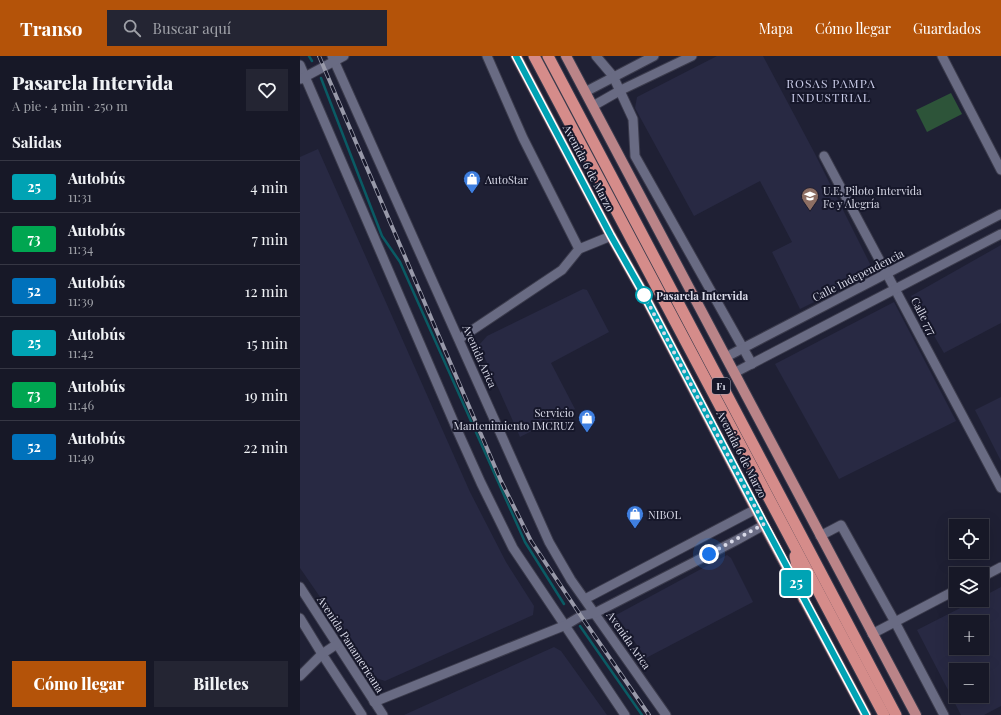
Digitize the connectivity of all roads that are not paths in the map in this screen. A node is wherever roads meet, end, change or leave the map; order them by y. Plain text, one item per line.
1 (344, 56) edge
2 (487, 56) edge
3 (516, 56) edge
4 (534, 56) edge
5 (548, 56) edge
6 (566, 56) edge
7 (596, 56) edge
8 (654, 56) edge
9 (692, 56) edge
10 (942, 56) edge
11 (333, 58) edge
12 (300, 65) edge
13 (613, 76) junction
14 (303, 78) edge
15 (621, 90) junction
16 (585, 92) junction
17 (593, 106) junction
18 (824, 156) dead end
19 (1001, 170) edge
20 (1001, 214) edge
21 (1001, 234) edge
22 (611, 236) junction
23 (579, 249) junction
24 (887, 273) junction
25 (895, 289) junction
26 (459, 339) junction
27 (744, 348) junction
28 (726, 357) junction
29 (752, 364) junction
30 (734, 373) junction
31 (1001, 488) edge
32 (756, 509) junction
33 (764, 524) junction
34 (820, 536) junction
35 (793, 543) junction
36 (1001, 567) edge
37 (989, 573) edge
38 (300, 587) edge
39 (949, 594) edge
40 (585, 599) junction
41 (804, 599) junction
42 (595, 613) junction
43 (300, 618) edge
44 (895, 622) junction
45 (566, 625) junction
46 (872, 634) junction
47 (337, 644) junction
48 (322, 654) junction
49 (300, 676) edge
50 (374, 702) junction
51 (362, 715) edge
52 (383, 715) edge
53 (625, 715) edge
54 (666, 715) edge
55 (866, 715) edge
56 (884, 715) edge
57 (896, 715) edge
58 (916, 715) edge
59 (944, 715) edge

1 - 11 street
2 - 23 street
3 - 22 main road, Avenida 6 de Marzo
4 - 35 highway, Avenida 6 de Marzo / F1
5 - 57 highway, Avenida 6 de Marzo / F1
6 - 16 main road
7 - 13 street
8 - 13 street
9 - 15 street
10 - 19 street
11 - 14 street
11 - 26 street, Avenida Arica
12 - 14 street
13 - 15 street
13 - 16 street
14 - 45 street
15 - 17 street
15 - 27 street
16 - 17 main road
17 - 28 main road
18 - 24 street, Calle 777
20 - 24 street, Calle Independencia
21 - 25 street
22 - 23 street
22 - 32 main road, Avenida 6 de Marzo
23 - 26 street
24 - 25 street, Calle 777
24 - 27 street, Calle Independencia
25 - 29 street
25 - 31 street, Calle 777
26 - 40 street, Avenida Arica
27 - 28 street, Calle Independencia
27 - 29 street
28 - 30 main road
29 - 30 street
30 - 34 main road
32 - 33 main road, Avenida 6 de Marzo
32 - 40 street
33 - 41 main road, Avenida 6 de Marzo
33 - 42 street
34 - 44 street
34 - 46 main road
35 - 41 highway
35 - 56 highway, Avenida 6 de Marzo / F1
36 - 37 street
38 - 47 street, Avenida Panamericana
39 - 44 street
40 - 42 street, Avenida Arica
41 - 55 main road, Avenida 6 de Marzo
42 - 45 street
42 - 54 street, Avenida Arica
43 - 48 street
44 - 46 street
44 - 59 street
45 - 50 street
45 - 53 street
46 - 58 main road
47 - 48 street
47 - 50 street, Avenida Panamericana
48 - 49 street
48 - 51 street
50 - 52 street, Avenida Panamericana

